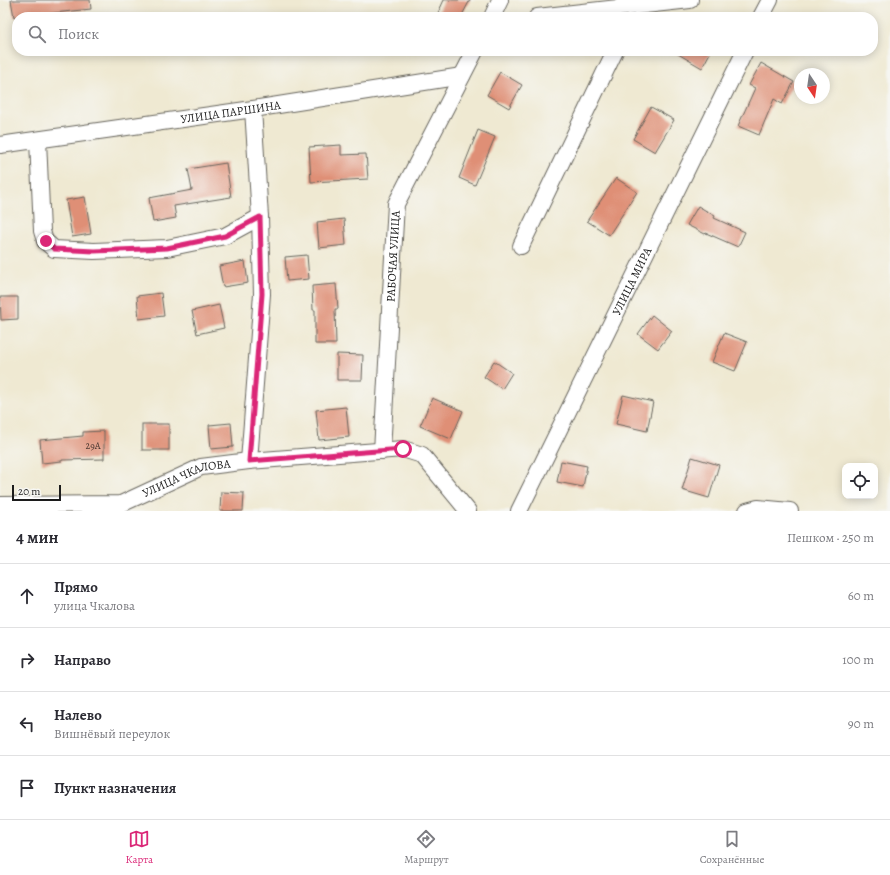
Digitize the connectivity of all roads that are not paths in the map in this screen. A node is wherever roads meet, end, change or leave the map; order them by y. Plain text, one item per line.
1 (500, 0) edge
2 (690, 0) edge
3 (770, 0) edge
4 (637, 7) edge
5 (494, 12) edge
6 (587, 12) edge
7 (764, 12) edge
8 (472, 56) edge
9 (613, 56) edge
10 (743, 56) edge
11 (462, 76) junction
12 (253, 109) junction
13 (38, 140) junction
14 (0, 145) edge
15 (260, 217) junction
16 (521, 246) dead end
17 (382, 451) junction
18 (249, 461) junction
19 (0, 505) edge
20 (468, 511) edge
21 (519, 511) edge
22 (747, 511) edge
23 (790, 511) edge

1 - 5 street
2 - 4 street
3 - 7 street
4 - 6 street
8 - 11 street, РАБОЧАЯ УЛИЦА
9 - 16 street
10 - 21 street, УЛИЦА МИРА
11 - 12 street, УЛИЦА ПАРШИНА
11 - 17 street, РАБОЧАЯ УЛИЦА
12 - 13 street, УЛИЦА ПАРШИНА
12 - 15 street
13 - 14 street, УЛИЦА ПАРШИНА
13 - 15 street
15 - 18 street
17 - 18 street, УЛИЦА ЧКАЛОВА
17 - 20 street, УЛИЦА ЧКАЛОВА
18 - 19 street, УЛИЦА ЧКАЛОВА
22 - 23 street

